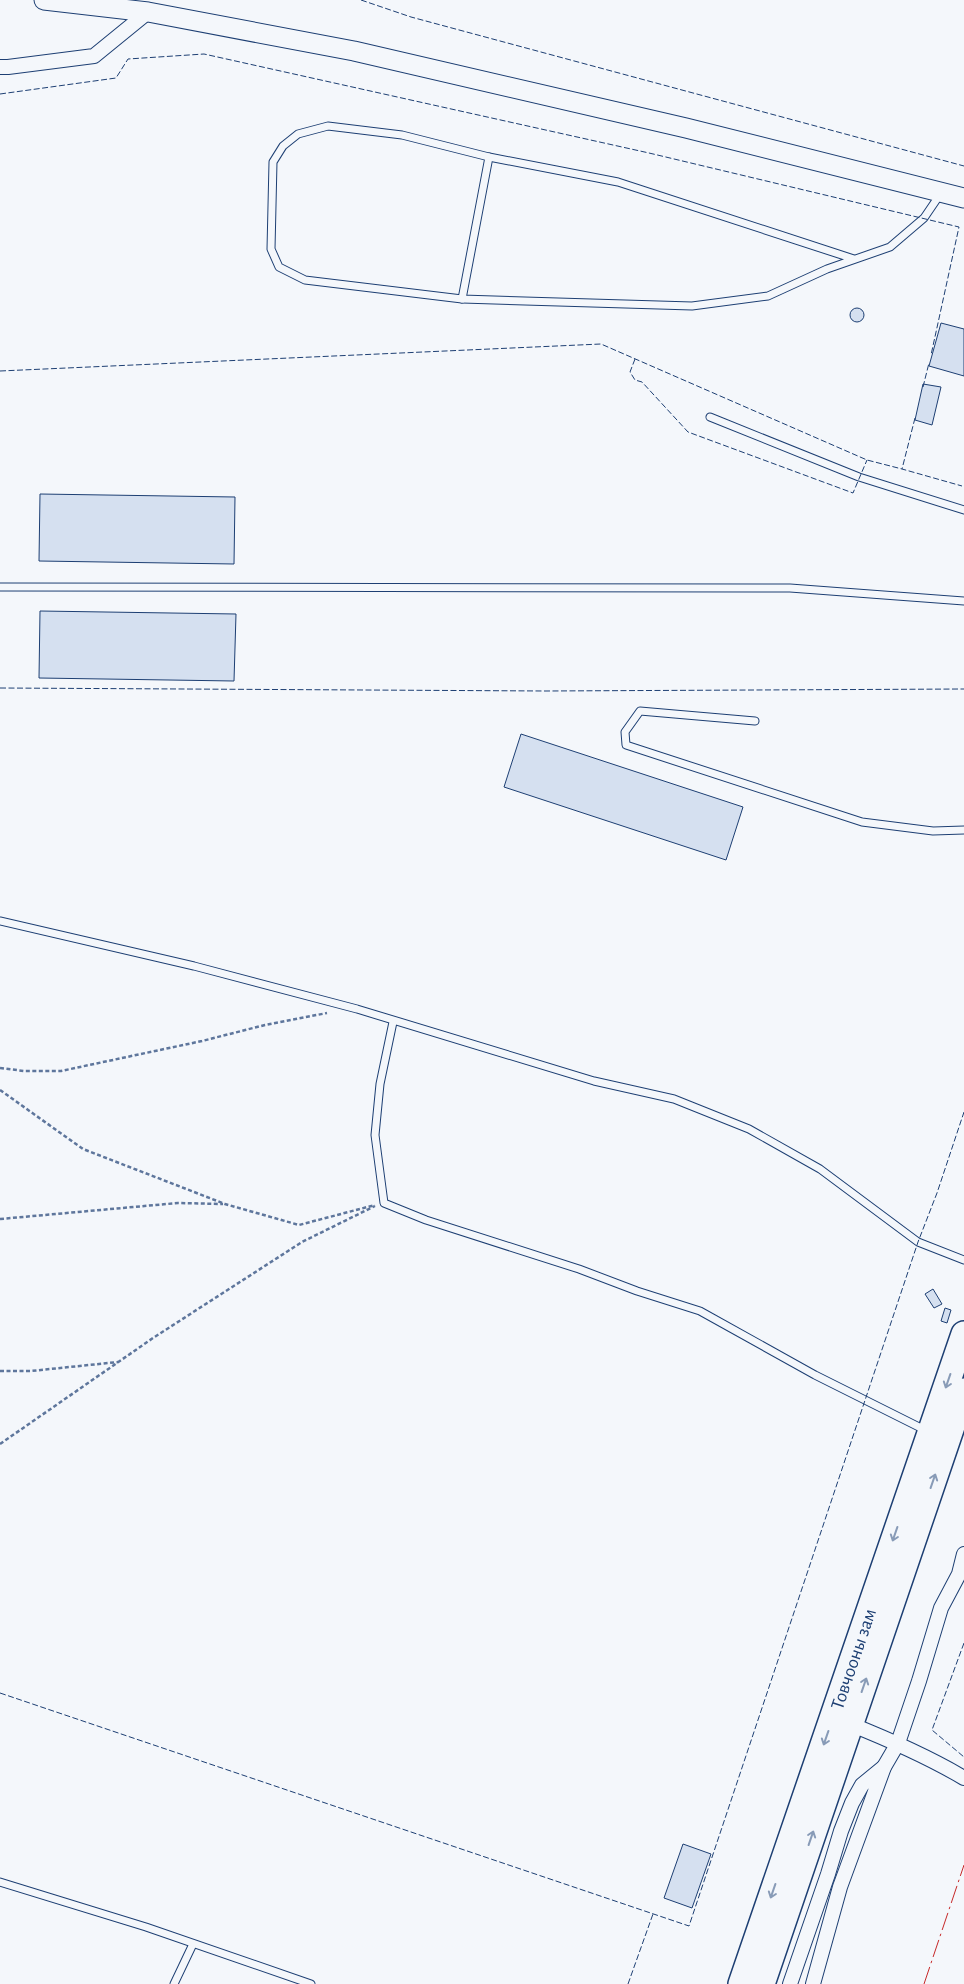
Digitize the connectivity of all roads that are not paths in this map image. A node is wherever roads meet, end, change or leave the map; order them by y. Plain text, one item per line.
1 (44, 0) edge
2 (148, 12) junction
3 (0, 66) edge
4 (489, 157) junction
5 (942, 193) junction
6 (964, 198) edge
7 (854, 260) junction
8 (462, 298) junction
9 (710, 417) dead end
10 (964, 510) edge
11 (0, 587) edge
12 (964, 601) edge
13 (754, 721) dead end
14 (964, 830) edge
15 (0, 921) edge
16 (393, 1022) junction
17 (964, 1260) edge
18 (964, 1334) edge
19 (964, 1391) edge
20 (930, 1432) junction
21 (964, 1554) edge
22 (962, 1575) edge
23 (850, 1724) junction
24 (898, 1743) junction
25 (884, 1767) junction
26 (964, 1778) edge
27 (0, 1882) edge
28 (193, 1944) junction
29 (174, 1984) edge
30 (311, 1984) edge
31 (742, 1984) edge
32 (762, 1984) edge
33 (790, 1984) edge
34 (813, 1984) edge

1 - 2 main road
2 - 3 street
2 - 5 main road
4 - 7 lane
4 - 8 lane
4 - 8 lane
5 - 6 main road
5 - 7 lane
7 - 8 lane
9 - 10 lane
11 - 12 lane
13 - 14 lane
15 - 16 lane
16 - 17 lane
16 - 20 lane
18 -> 20 highway, Товчооны зам
23 -> 19 highway, Товчооны зам
20 -> 31 highway, Товчооны зам
21 - 22 street
22 - 24 street
23 - 24 street
32 -> 23 highway, Товчооны зам
24 - 25 street
24 - 26 street
25 - 33 street
25 - 34 street
27 - 28 lane
28 - 29 lane
28 - 30 lane

